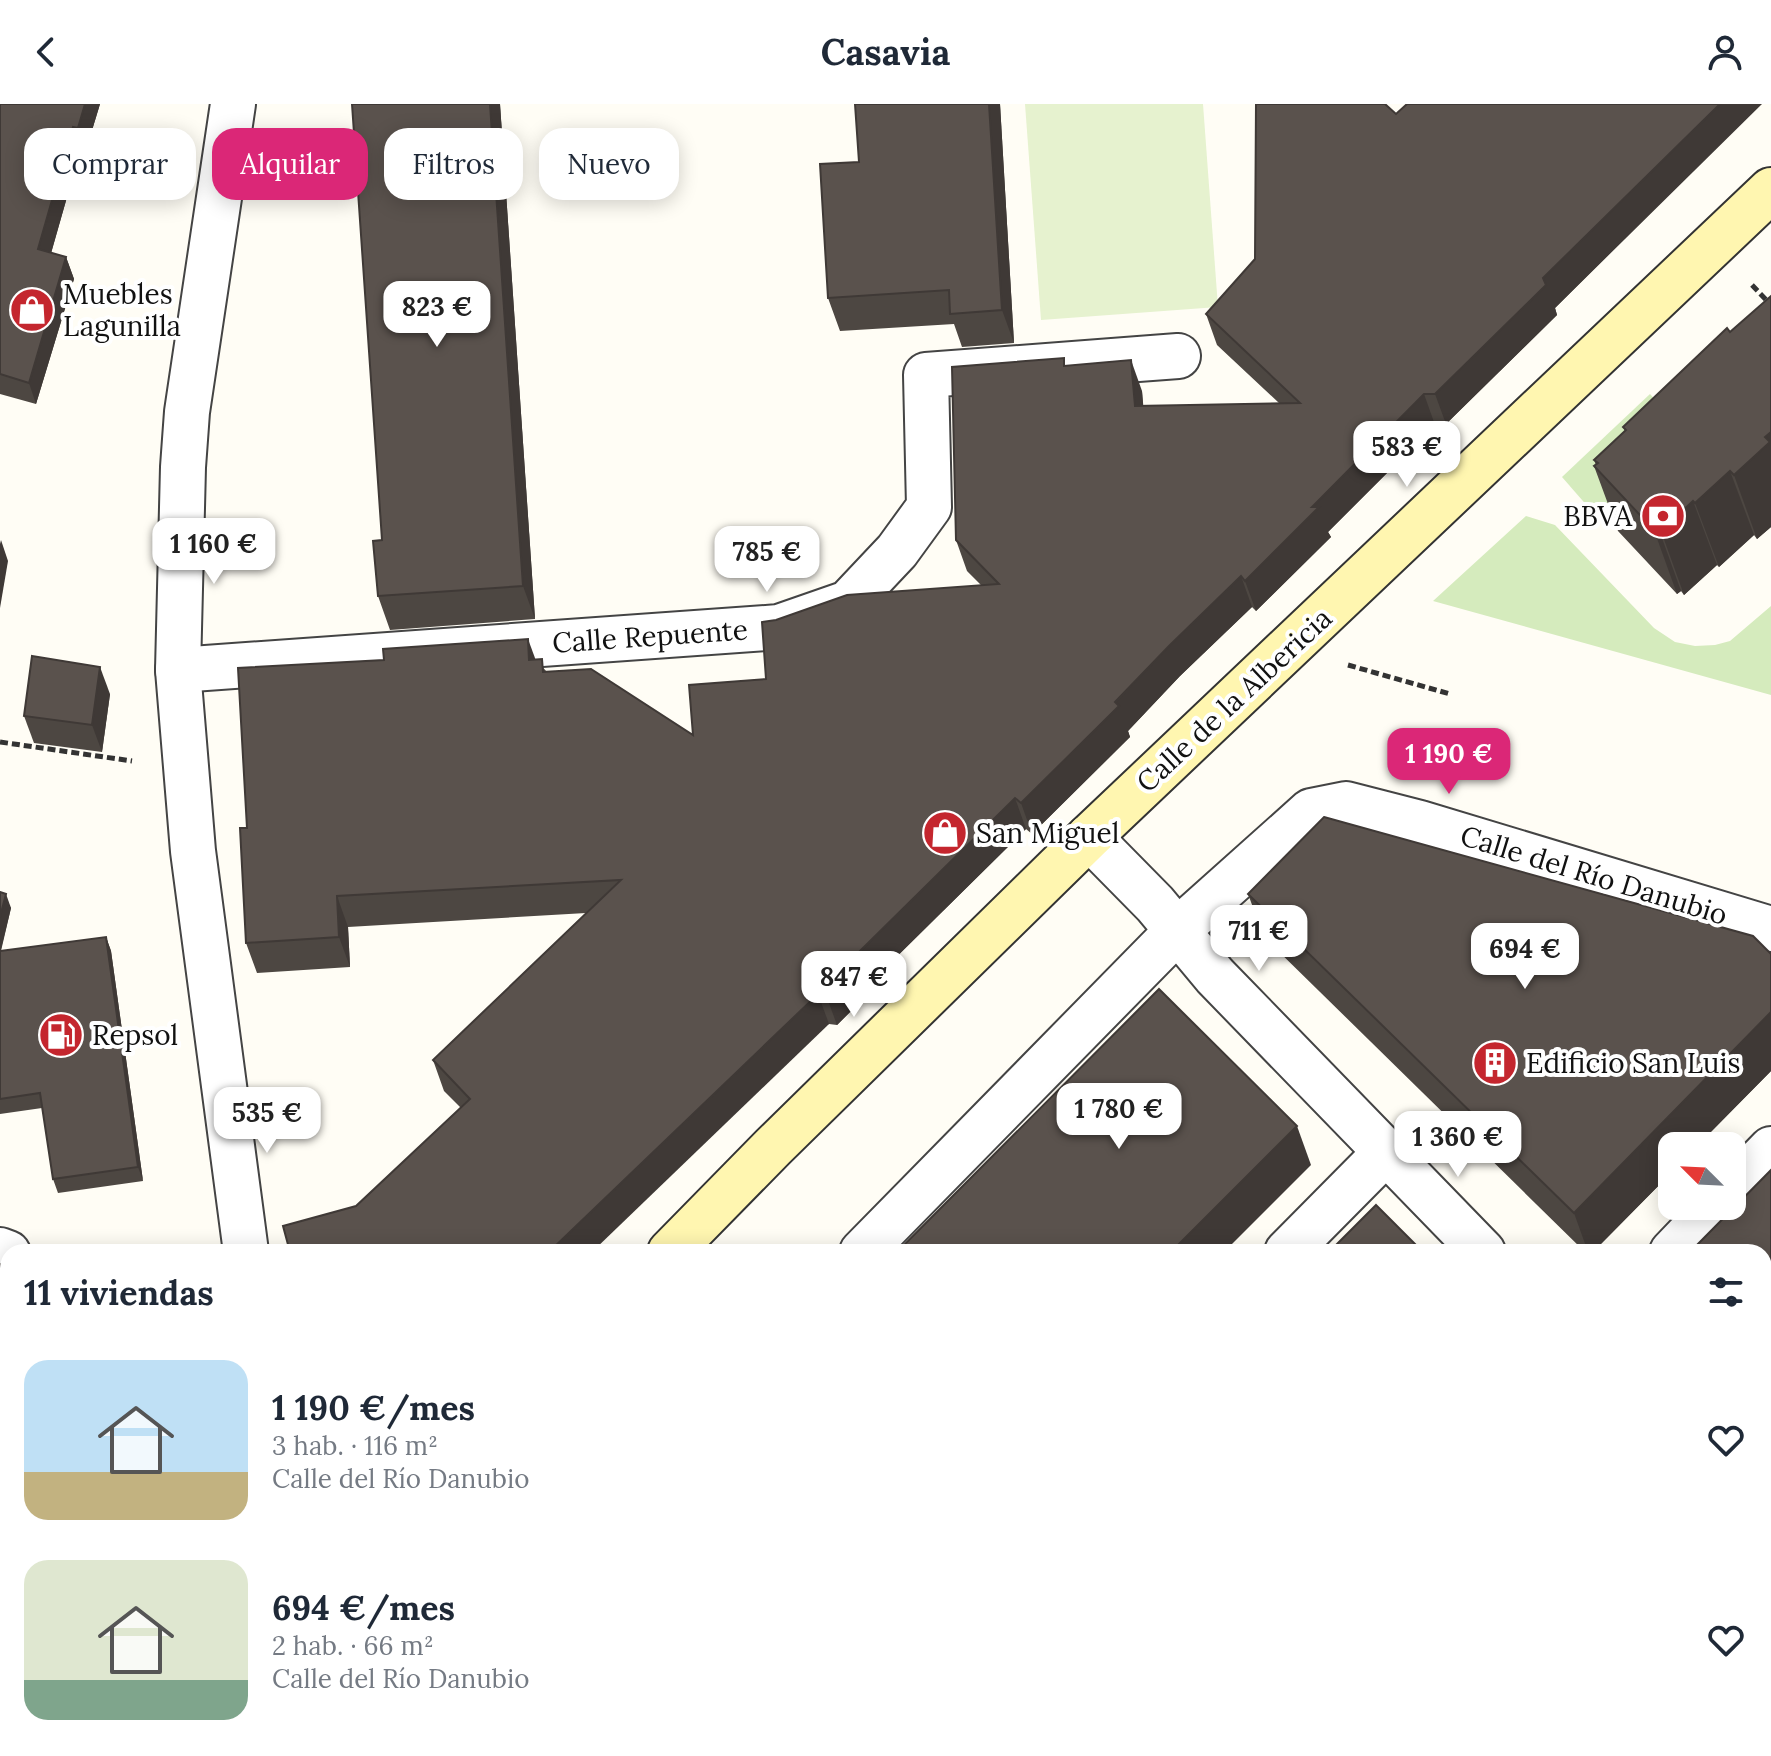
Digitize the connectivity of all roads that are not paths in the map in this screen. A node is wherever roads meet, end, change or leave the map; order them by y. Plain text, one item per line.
1 (233, 104) edge
2 (1771, 190) edge
3 (1178, 356) dead end
4 (178, 670) junction
5 (1089, 837) junction
6 (1771, 929) edge
7 (1178, 930) junction
8 (1771, 1149) edge
9 (1385, 1153) junction
10 (1746, 1175) edge
11 (1703, 1220) edge
12 (245, 1244) edge
13 (678, 1244) edge
14 (870, 1244) edge
15 (1295, 1244) edge
16 (1475, 1244) edge
17 (1680, 1244) edge

1 - 4 street
2 - 5 main road, Calle de la Albericia
3 - 4 street, Calle Repuente
4 - 12 street
5 - 7 street
5 - 13 main road, Calle de la Albericia
6 - 7 street, Calle del Río Danubio
7 - 9 street
7 - 14 street
8 - 10 street
9 - 15 street
9 - 16 street
11 - 17 street

